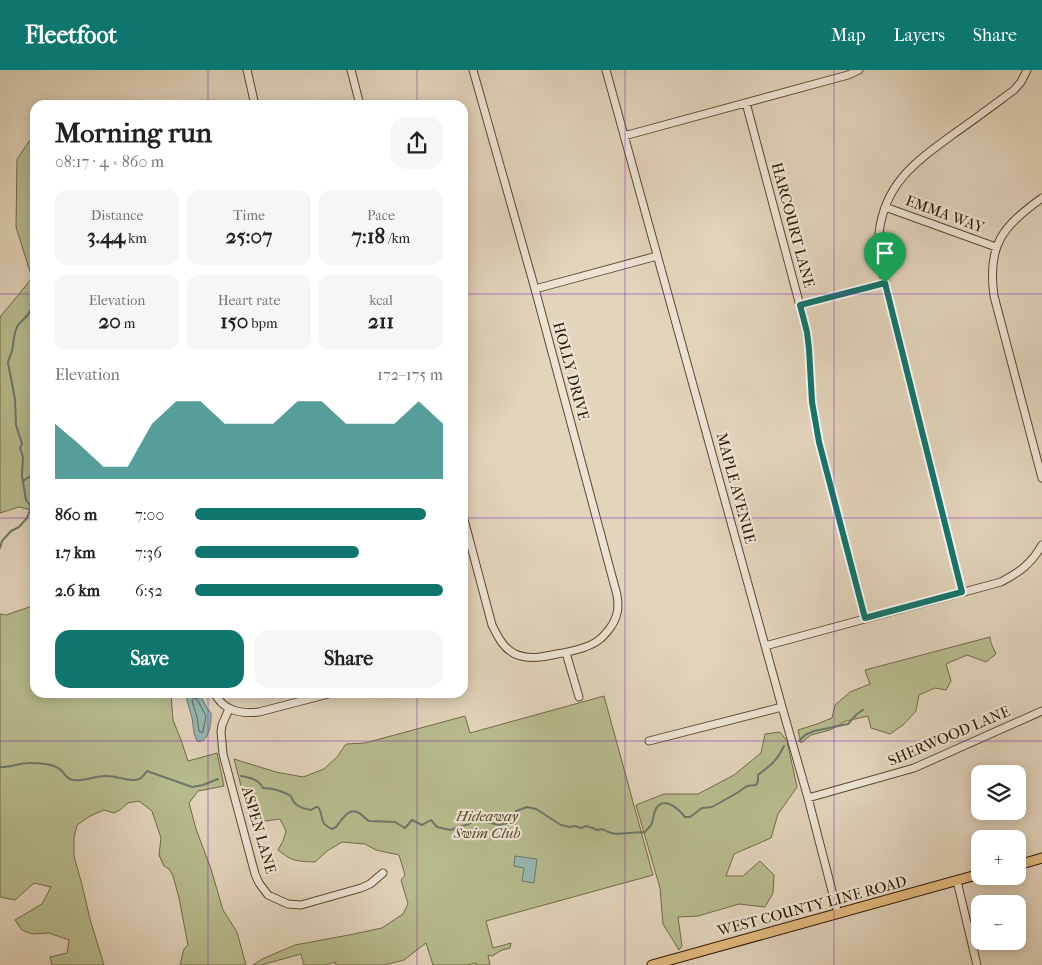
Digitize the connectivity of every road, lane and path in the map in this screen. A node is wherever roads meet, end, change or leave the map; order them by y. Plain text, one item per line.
1 (246, 70) edge
2 (351, 70) edge
3 (473, 70) edge
4 (606, 70) edge
5 (860, 70) edge
6 (1027, 70) edge
7 (254, 100) edge
8 (359, 100) edge
9 (746, 103) junction
10 (624, 136) junction
11 (1042, 198) edge
12 (885, 207) junction
13 (996, 247) junction
14 (657, 256) junction
15 (885, 283) junction
16 (535, 289) junction
17 (800, 305) junction
18 (1040, 458) edge
19 (1042, 478) edge
20 (468, 535) edge
21 (1042, 545) edge
22 (962, 592) junction
23 (865, 618) junction
24 (765, 646) junction
25 (566, 653) junction
26 (579, 697) dead end
27 (217, 698) edge
28 (313, 698) edge
29 (782, 707) junction
30 (229, 709) junction
31 (1042, 711) edge
32 (649, 742) dead end
33 (808, 798) junction
34 (1042, 858) edge
35 (1026, 862) edge
36 (383, 873) dead end
37 (971, 877) edge
38 (956, 881) junction
39 (838, 914) junction
40 (652, 965) edge
41 (977, 965) edge

1 - 7 street
2 - 8 street
3 - 16 street, HOLLY DRIVE
4 - 10 street, MAPLE AVENUE
5 - 9 street
6 - 12 street
9 - 10 street
9 - 17 street, HARCOURT LANE
10 - 14 street, MAPLE AVENUE
11 - 13 street
12 - 13 street, EMMA WAY
12 - 15 street
13 - 18 street
14 - 16 street
14 - 24 street, MAPLE AVENUE
15 - 17 street
15 - 22 street
16 - 25 street, HOLLY DRIVE
17 - 23 street, HARCOURT LANE
18 - 19 street
20 - 25 street, HOLLY DRIVE
21 - 22 street
22 - 23 street
23 - 24 street
24 - 29 street, MAPLE AVENUE
25 - 26 street
27 - 30 street
28 - 30 street
29 - 32 street
29 - 33 street, MAPLE AVENUE
30 - 36 street, ASPEN LANE
31 - 33 street, SHERWOOD LANE
33 - 39 street, MAPLE AVENUE
34 - 35 main road
37 - 38 main road, WEST COUNTY LINE ROAD
38 - 39 main road, WEST COUNTY LINE ROAD
38 - 41 street
39 - 40 main road, WEST COUNTY LINE ROAD

